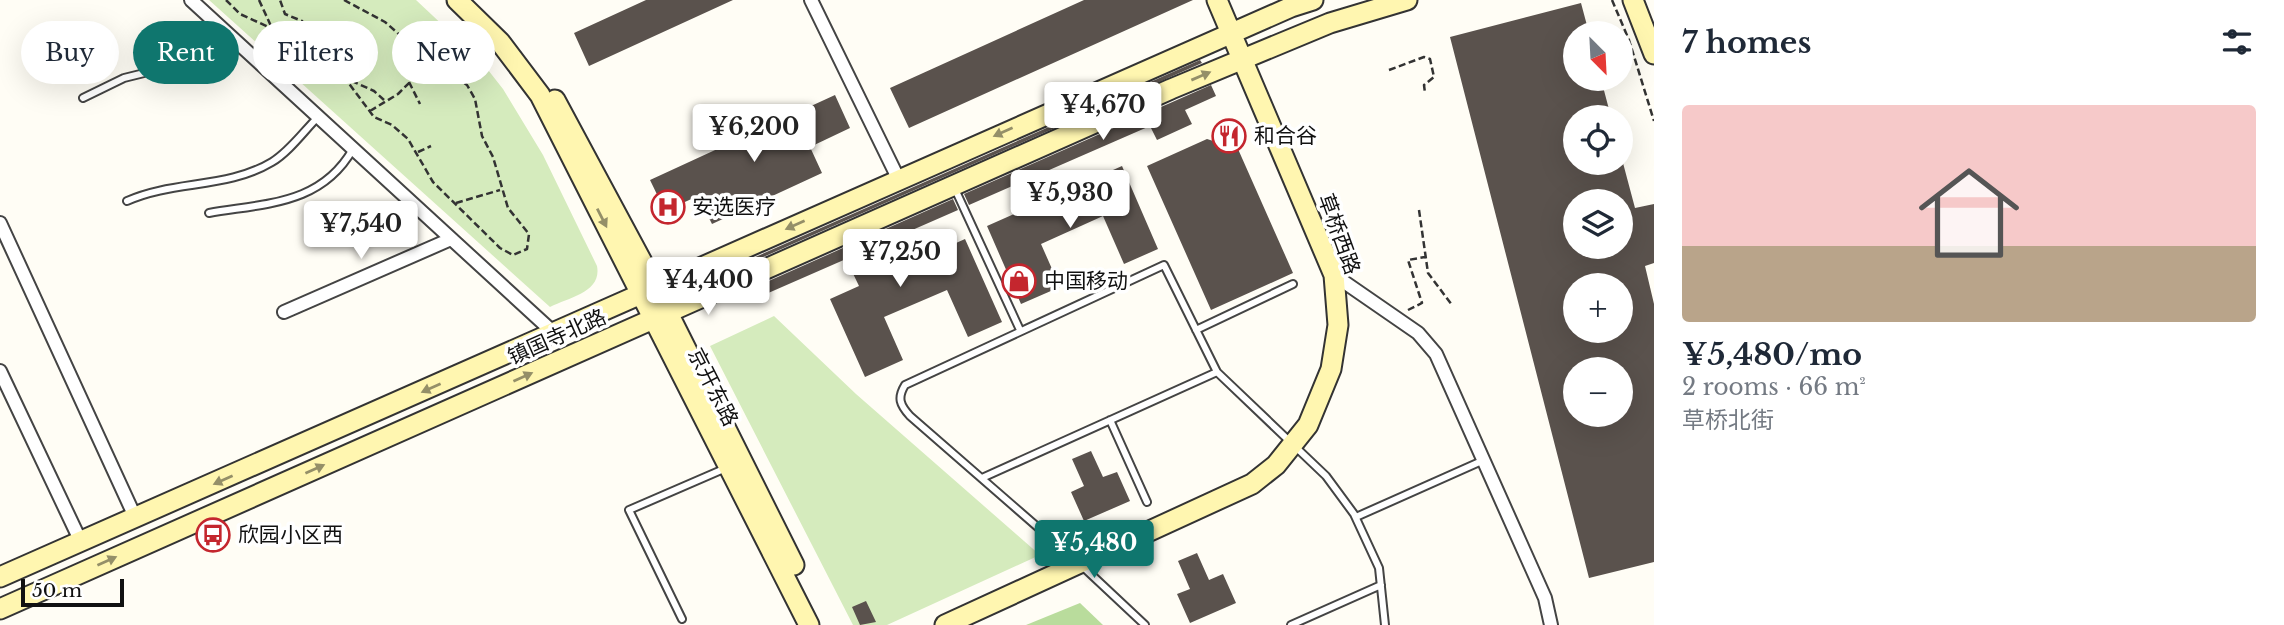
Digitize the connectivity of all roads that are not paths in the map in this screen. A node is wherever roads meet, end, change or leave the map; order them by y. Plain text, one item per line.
1 (191, 0) edge
2 (457, 0) edge
3 (475, 0) edge
4 (811, 0) edge
5 (1217, 0) edge
6 (1313, 0) edge
7 (1407, 0) edge
8 (1633, 0) edge
9 (1289, 3) edge
10 (214, 21) edge
11 (1232, 32) junction
12 (239, 44) edge
13 (1654, 54) edge
14 (1243, 58) junction
15 (133, 76) edge
16 (83, 97) dead end
17 (318, 117) junction
18 (353, 149) junction
19 (898, 178) junction
20 (953, 186) junction
21 (127, 201) dead end
22 (209, 213) dead end
23 (0, 223) edge
24 (451, 239) junction
25 (1334, 275) junction
26 (1293, 284) dead end
27 (648, 292) junction
28 (284, 312) dead end
29 (660, 316) junction
30 (1020, 330) junction
31 (1196, 330) junction
32 (554, 333) junction
33 (0, 371) edge
34 (1217, 372) junction
35 (1110, 421) junction
36 (1293, 445) junction
37 (1484, 460) junction
38 (735, 464) junction
39 (982, 478) junction
40 (1147, 502) dead end
41 (1356, 517) junction
42 (136, 519) junction
43 (81, 542) junction
44 (1080, 564) junction
45 (0, 577) edge
46 (1381, 586) junction
47 (0, 609) edge
48 (682, 619) dead end
49 (809, 625) edge
50 (824, 625) edge
51 (946, 625) edge
52 (1145, 625) edge
53 (1291, 625) edge
54 (1385, 625) edge
55 (1551, 625) edge

1 - 10 street
2 -> 27 street, 京开东路
3 - 27 street, 京开东路
4 - 19 street
5 - 11 street, 草桥西路
6 - 9 street, 镇国寺北路
7 - 14 street, 镇国寺北路
8 - 13 street
9 - 11 street, 镇国寺北路
11 - 14 street, 草桥西路
11 -> 19 street, 镇国寺北路
12 - 17 street
20 -> 14 street, 镇国寺北路
14 - 25 street, 草桥西路
15 - 16 lane
17 - 18 street
17 - 21 lane
18 - 22 lane
18 - 24 street
19 -> 27 street, 镇国寺北路
20 - 29 street, 镇国寺北路
20 - 30 lane
23 - 42 street
24 - 28 street
24 - 32 street
25 - 36 street, 草桥西路
25 - 37 street
26 - 31 lane
27 - 29 street, 京开东路
27 - 32 street, 镇国寺北路
29 - 38 street, 京开东路
47 -> 29 street, 镇国寺北路
30 - 31 lane
30 - 39 lane
31 - 34 lane
32 -> 42 street, 镇国寺北路
33 - 43 street
34 - 35 lane
34 - 36 lane
35 - 39 lane
35 - 40 lane
36 - 41 lane
36 - 44 street, 草桥西路
37 - 41 lane
37 - 55 street
38 - 48 lane
38 - 49 street, 京开东路
38 - 50 street, 京开东路
39 - 44 lane
41 - 46 lane
42 - 43 street, 镇国寺北路
43 - 45 street, 镇国寺北路
44 - 51 street, 草桥西路
44 - 52 lane
46 - 53 lane
46 - 54 lane

